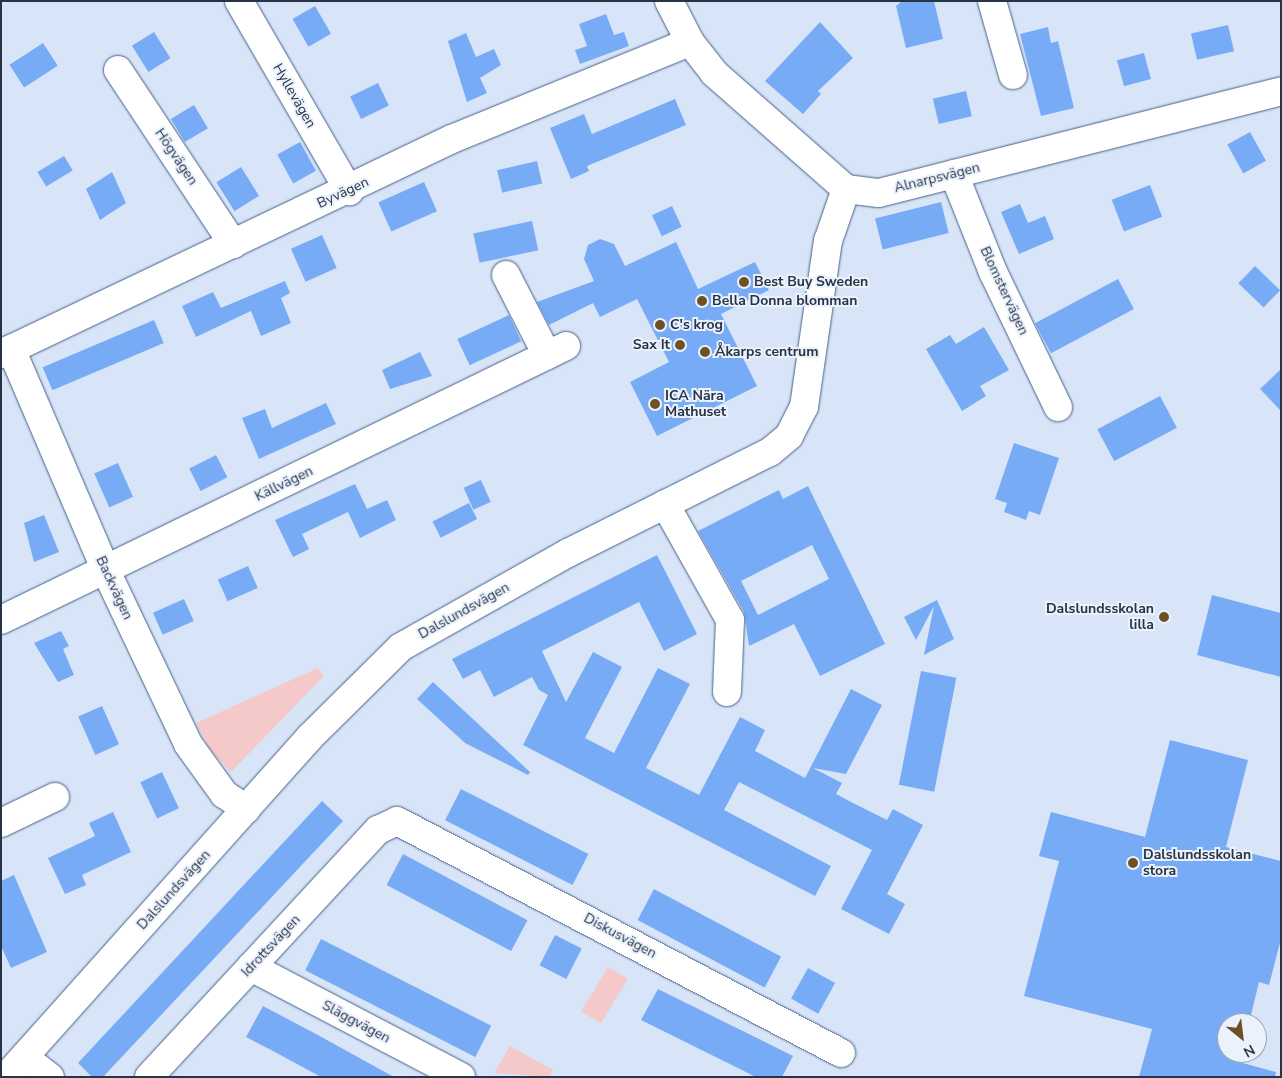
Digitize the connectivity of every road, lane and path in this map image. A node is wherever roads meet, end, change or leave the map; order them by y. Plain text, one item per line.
1 (239, 1) edge
2 (669, 1) edge
3 (992, 1) edge
4 (690, 42) junction
5 (118, 70) dead end
6 (1013, 75) dead end
7 (1280, 92) edge
8 (954, 174) junction
9 (846, 189) junction
10 (349, 191) junction
11 (233, 244) junction
12 (506, 275) dead end
13 (6, 352) edge
14 (1058, 407) dead end
15 (665, 504) junction
16 (106, 571) junction
17 (1, 620) edge
18 (727, 692) dead end
19 (55, 798) dead end
20 (246, 809) junction
21 (397, 820) joint
22 (1, 823) edge
23 (251, 967) junction
24 (841, 1053) dead end
25 (15, 1067) edge
26 (50, 1077) edge
27 (149, 1077) edge
28 (461, 1077) edge

1 - 10 street, Hyllevägen
2 - 4 street
3 - 6 street
4 - 9 street
4 - 10 street, Byvägen
5 - 11 street, Högvägen
7 - 8 street, Alnarpsvägen
8 - 9 street, Alnarpsvägen
8 - 14 street, Blomstervägen
9 - 15 street, Dalslundsvägen
10 - 11 street, Byvägen
11 - 13 street, Byvägen
12 - 16 street, Källvägen
13 - 16 street, Backvägen
15 - 18 street
15 - 20 street, Dalslundsvägen
16 - 17 street, Källvägen
16 - 20 street, Backvägen
19 - 22 street
20 - 25 street, Dalslundsvägen
21 - 23 street, Idrottsvägen
21 - 24 street, Diskusvägen
23 - 27 street, Idrottsvägen
23 - 28 street, Släggvägen
25 - 26 street

